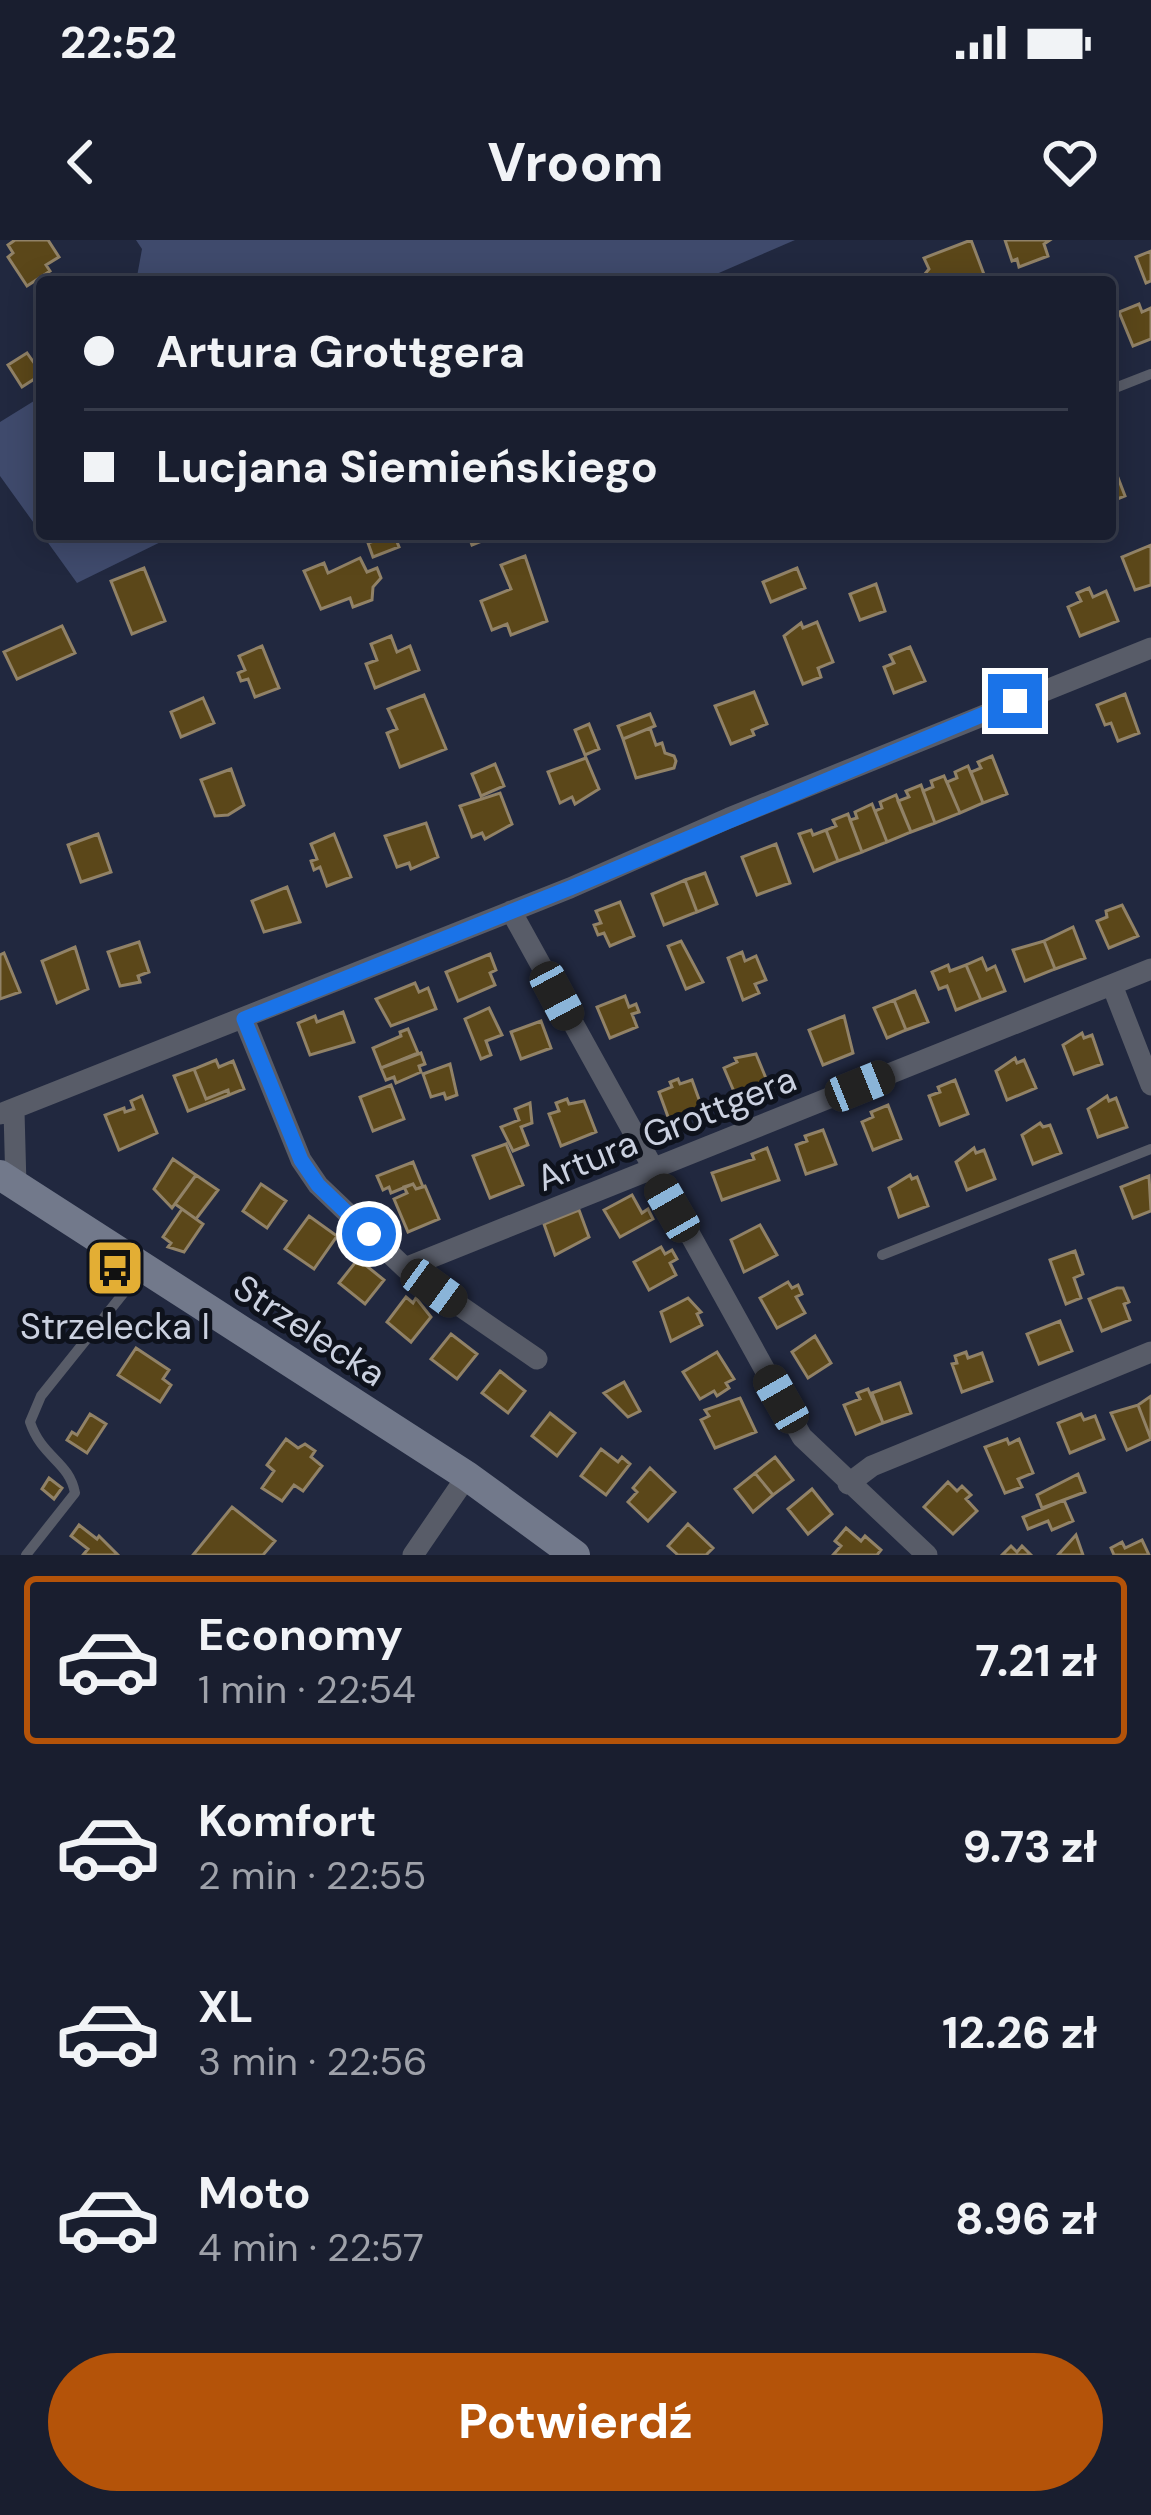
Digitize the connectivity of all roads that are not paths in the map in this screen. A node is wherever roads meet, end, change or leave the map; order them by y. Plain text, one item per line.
1 (1151, 374) edge
2 (1116, 388) edge
3 (1151, 648) edge
4 (511, 911) junction
5 (1151, 969) edge
6 (1112, 985) junction
7 (244, 1019) junction
8 (1151, 1084) edge
9 (7, 1113) edge
10 (1151, 1149) edge
11 (651, 1170) junction
12 (8, 1180) edge
13 (882, 1256) dead end
14 (405, 1268) junction
15 (143, 1269) junction
16 (1151, 1352) edge
17 (536, 1359) dead end
18 (467, 1476) junction
19 (848, 1484) junction
20 (26, 1555) edge
21 (413, 1555) edge
22 (575, 1555) edge
23 (927, 1555) edge

1 - 2 lane
3 - 4 street
4 - 7 street
4 - 11 street
5 - 6 street, Artura Grottgera
6 - 8 street
6 - 11 street, Artura Grottgera
7 - 9 street
7 - 14 street
9 - 12 street
10 - 13 lane
11 - 14 street, Artura Grottgera
11 - 19 street
12 - 15 street, Strzelecka
14 - 17 street
15 - 18 street, Strzelecka
15 - 20 lane
16 - 19 street
18 - 21 street
18 - 22 street, Strzelecka
19 - 23 street

